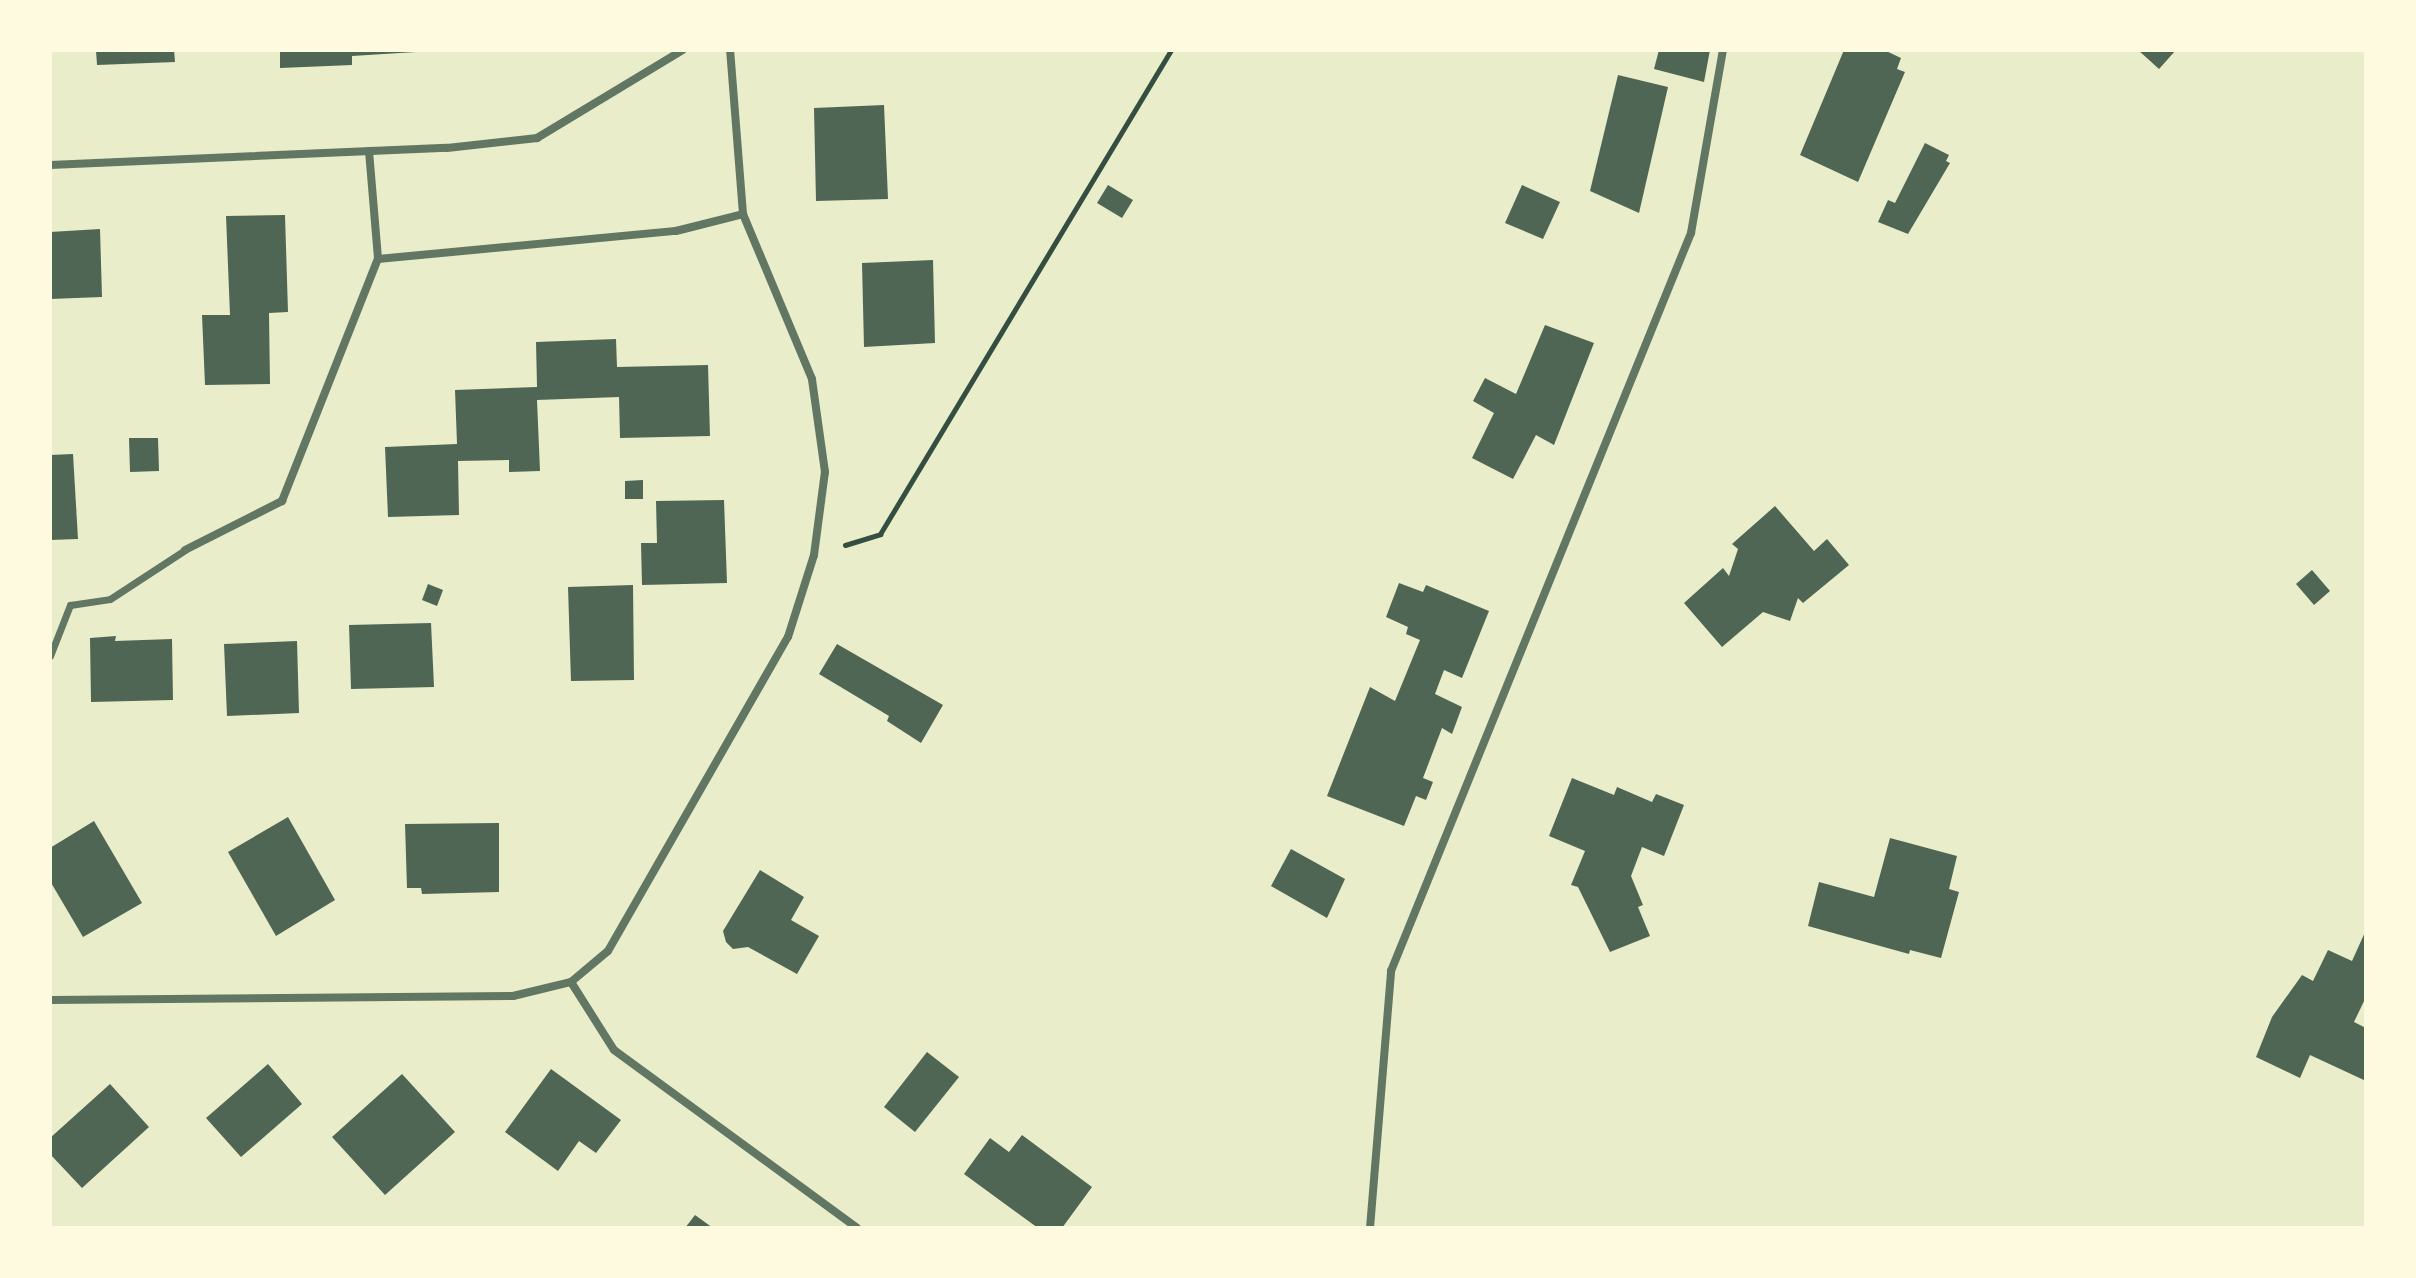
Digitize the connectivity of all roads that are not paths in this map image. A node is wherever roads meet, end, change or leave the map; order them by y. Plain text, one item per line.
1 (683, 50) edge
2 (730, 50) edge
3 (1723, 50) edge
4 (369, 151) junction
5 (50, 165) edge
6 (743, 214) junction
7 (378, 259) junction
8 (185, 550) joint
9 (50, 656) edge
10 (571, 982) junction
11 (50, 1000) edge
12 (857, 1228) edge
13 (1370, 1228) edge

1 - 4 street
2 - 6 street
3 - 13 street
4 - 5 street
4 - 7 street
6 - 7 street
6 - 10 street
7 - 8 street
8 - 9 street
10 - 11 street
10 - 12 street

